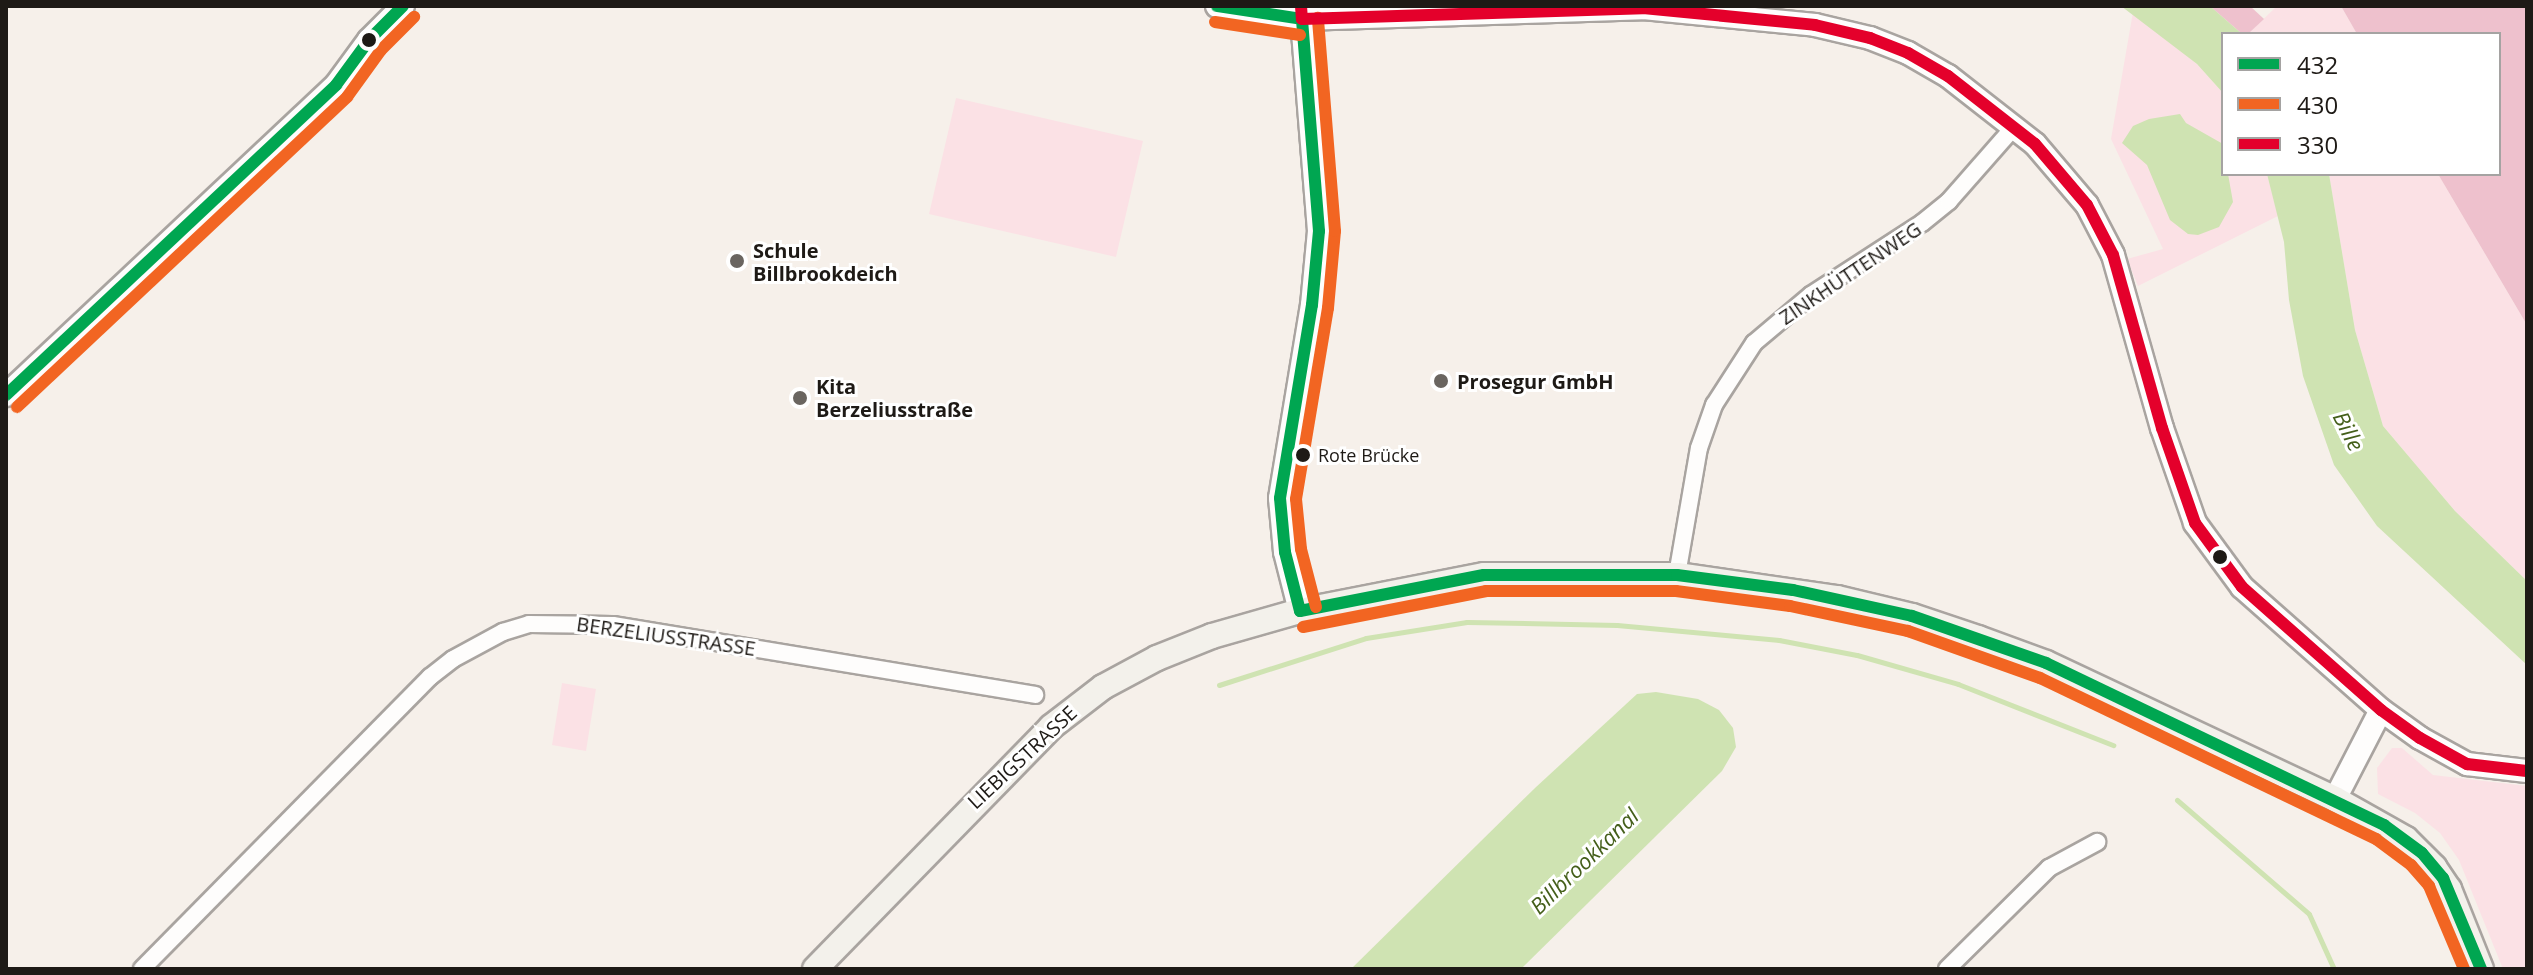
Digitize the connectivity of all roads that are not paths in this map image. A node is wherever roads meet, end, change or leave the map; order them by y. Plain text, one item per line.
1 (403, 6) edge
2 (1217, 6) edge
3 (1301, 12) edge
4 (2015, 126) junction
5 (6, 395) edge
6 (1677, 575) junction
7 (1300, 611) junction
8 (1035, 695) dead end
9 (2381, 710) junction
10 (2527, 771) edge
11 (2335, 799) junction
12 (2097, 842) dead end
13 (142, 969) edge
14 (815, 969) edge
15 (1947, 969) edge
16 (2481, 969) edge

1 - 5 street
2 - 3 street
3 - 4 street
3 - 7 street
4 - 6 street, ZINKHÜTTENWEG
4 - 9 street
6 - 7 main road, LIEBIGSTRASSE
6 - 11 main road, LIEBIGSTRASSE
7 - 14 main road, LIEBIGSTRASSE
8 - 13 street, BERZELIUSSTRASSE
9 - 10 street
9 - 11 street
11 - 16 main road, LIEBIGSTRASSE
12 - 15 street

